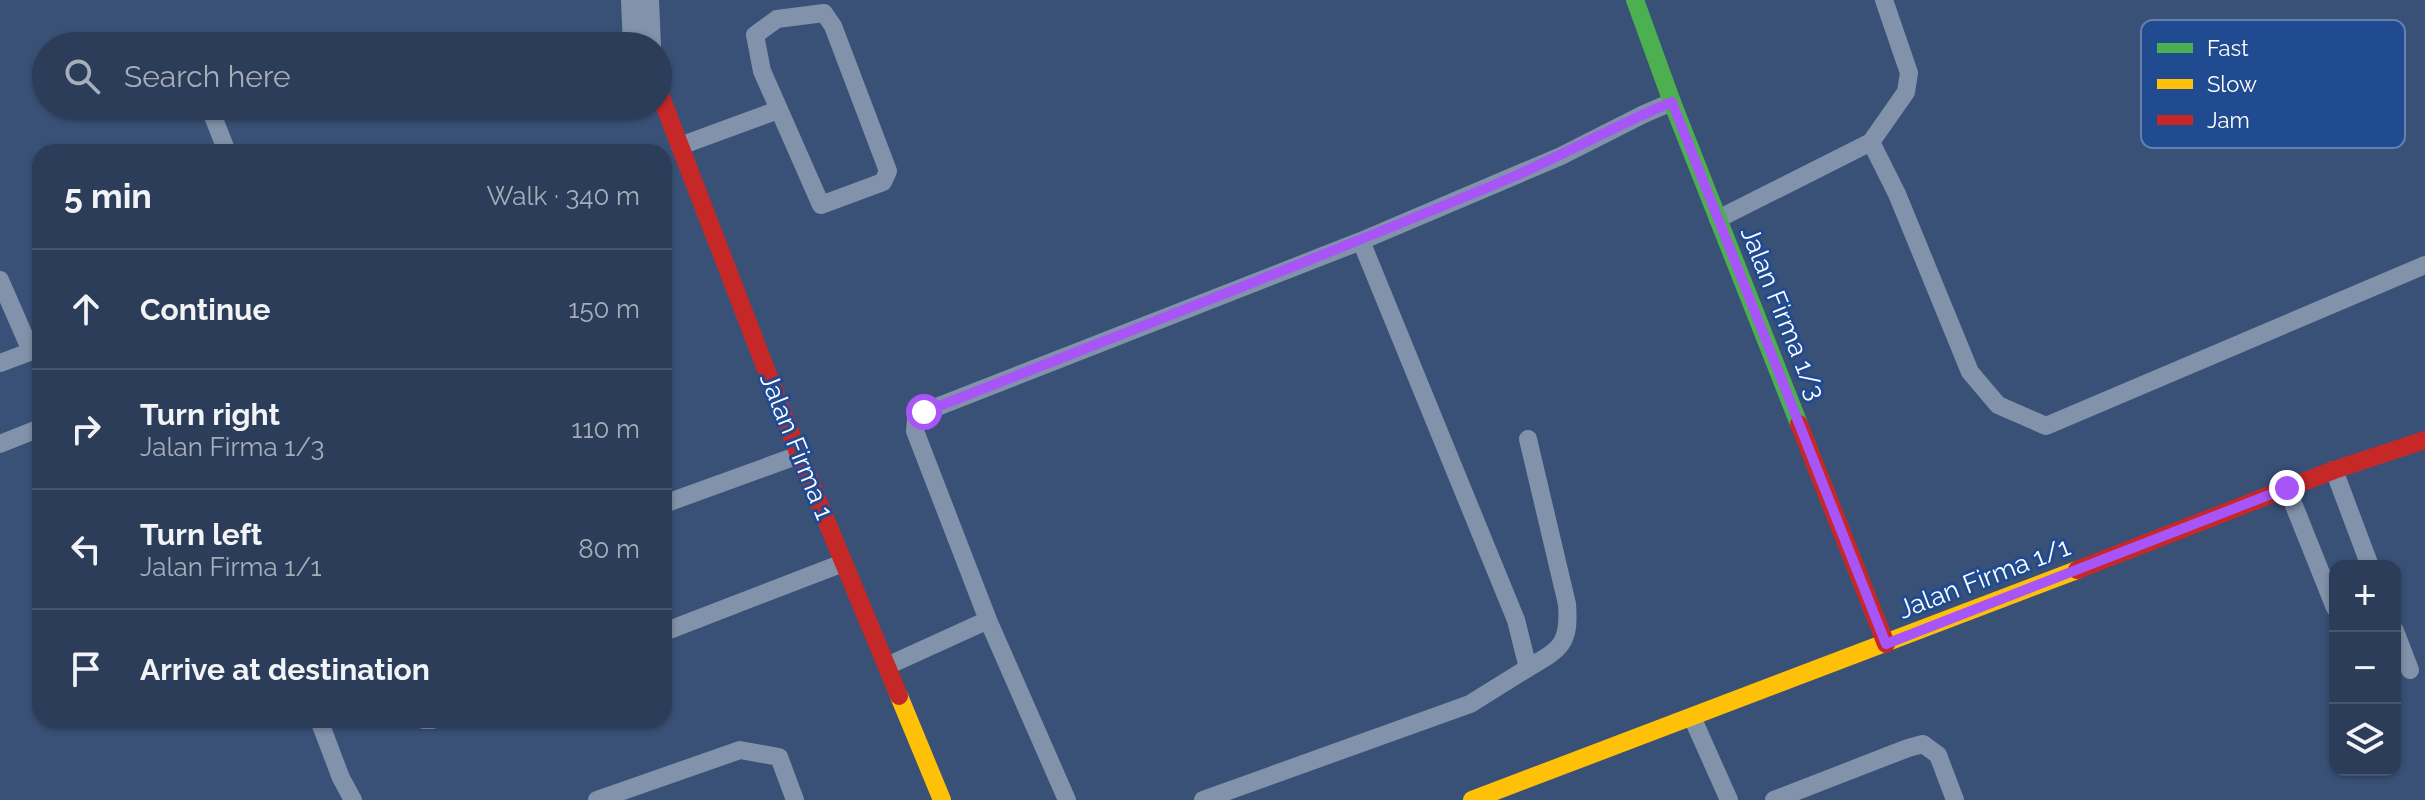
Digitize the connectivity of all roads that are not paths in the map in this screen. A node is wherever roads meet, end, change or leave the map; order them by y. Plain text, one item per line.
1 (640, 0) edge
2 (1635, 0) edge
3 (1884, 0) edge
4 (641, 32) edge
5 (1672, 102) junction
6 (778, 110) junction
7 (214, 120) edge
8 (670, 120) edge
9 (1871, 142) junction
10 (224, 144) edge
11 (680, 146) junction
12 (1718, 219) junction
13 (1361, 241) junction
14 (2425, 265) edge
15 (0, 280) edge
16 (32, 342) edge
17 (32, 351) edge
18 (0, 363) edge
19 (32, 431) edge
20 (1528, 439) dead end
21 (2425, 440) edge
22 (0, 444) edge
23 (799, 455) junction
24 (2334, 470) junction
25 (2287, 488) junction
26 (672, 501) edge
27 (2368, 560) edge
28 (843, 563) junction
29 (2329, 593) edge
30 (988, 620) junction
31 (672, 629) edge
32 (2395, 632) edge
33 (1886, 644) junction
34 (887, 666) junction
35 (1528, 668) junction
36 (2410, 670) dead end
37 (1692, 717) junction
38 (322, 728) edge
39 (353, 800) edge
40 (597, 800) edge
41 (795, 800) edge
42 (942, 800) edge
43 (1067, 800) edge
44 (1203, 800) edge
45 (1472, 800) edge
46 (1729, 800) edge
47 (1774, 800) edge
48 (1955, 800) edge

1 - 4 street
2 - 5 street, Jalan Firma 1/3
3 - 9 lane
5 - 12 street, Jalan Firma 1/3
5 - 13 lane
6 - 6 lane
6 - 11 lane
7 - 10 lane
8 - 11 street, Jalan Firma 1
9 - 12 lane
9 - 14 lane
11 - 23 street, Jalan Firma 1
12 - 33 street, Jalan Firma 1/3
13 - 30 lane
13 - 35 lane
15 - 16 lane
17 - 18 lane
19 - 22 lane
20 - 35 lane
21 - 24 street, Jalan Firma 1/1
23 - 26 lane
23 - 28 street, Jalan Firma 1
24 - 25 street, Jalan Firma 1/1
24 - 27 lane
25 - 29 lane
25 - 33 street, Jalan Firma 1/1
28 - 31 lane
28 - 34 street, Jalan Firma 1
30 - 34 lane
30 - 43 lane
32 - 36 lane
33 - 37 street, Jalan Firma 1/1
34 - 42 street, Jalan Firma 1
35 - 44 lane
37 - 45 street, Jalan Firma 1/1
37 - 46 lane
38 - 39 lane
40 - 41 lane
47 - 48 lane

